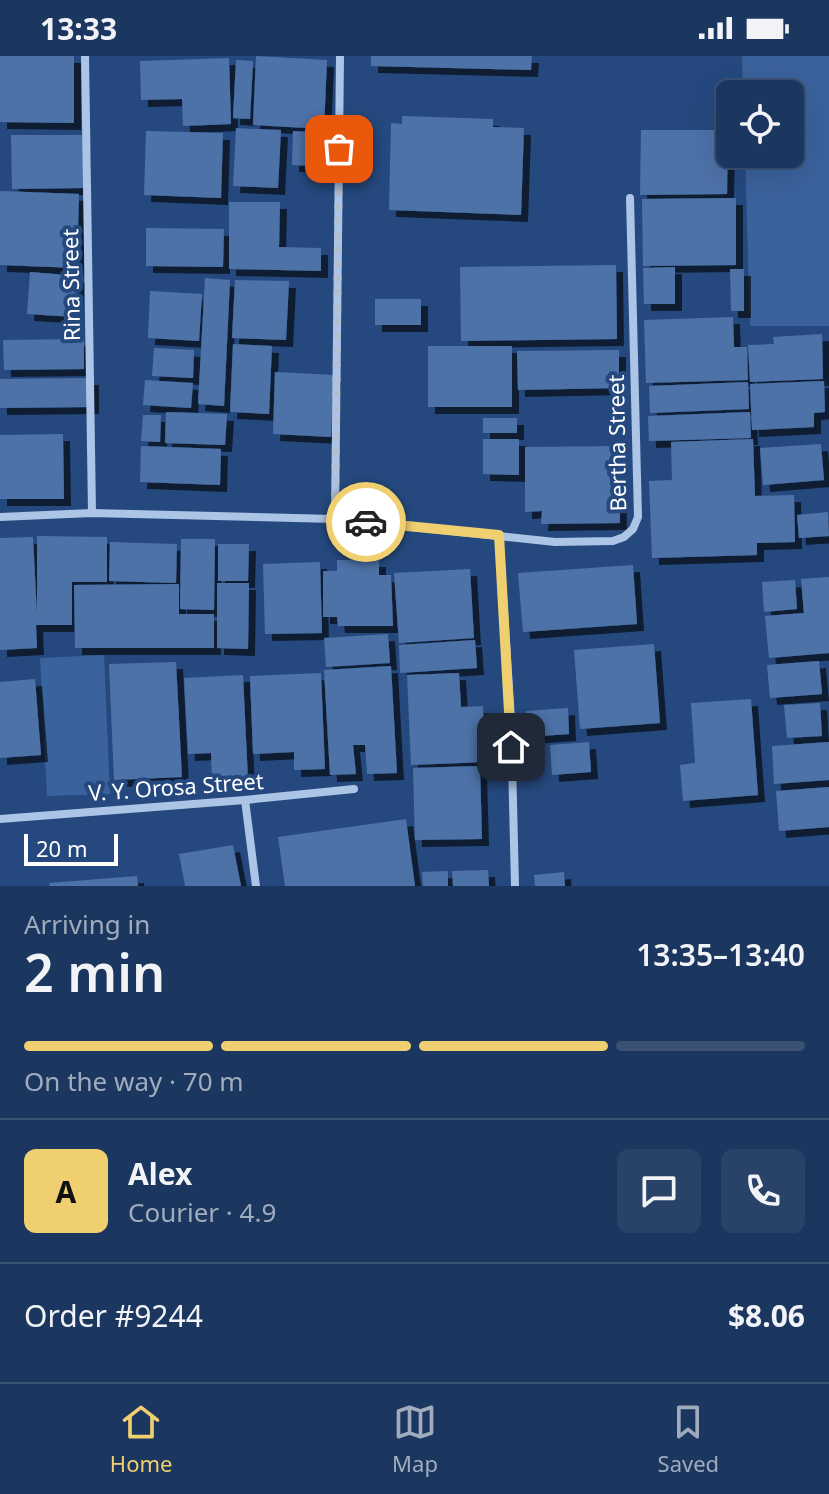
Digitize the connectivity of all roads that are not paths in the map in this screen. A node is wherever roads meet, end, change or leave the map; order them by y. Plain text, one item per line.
1 (85, 56) edge
2 (340, 56) edge
3 (630, 198) dead end
4 (92, 513) junction
5 (0, 517) edge
6 (335, 519) junction
7 (499, 535) junction
8 (354, 789) dead end
9 (245, 800) junction
10 (0, 819) edge
11 (256, 886) edge
12 (515, 886) edge

1 - 4 street, Rina Street
2 - 6 street
3 - 7 street, Bertha Street
4 - 5 street, Bertha Street
4 - 6 street, Bertha Street
6 - 7 street, Bertha Street
7 - 12 street
8 - 9 street, V. Y. Orosa Street
9 - 10 street, V. Y. Orosa Street
9 - 11 street

